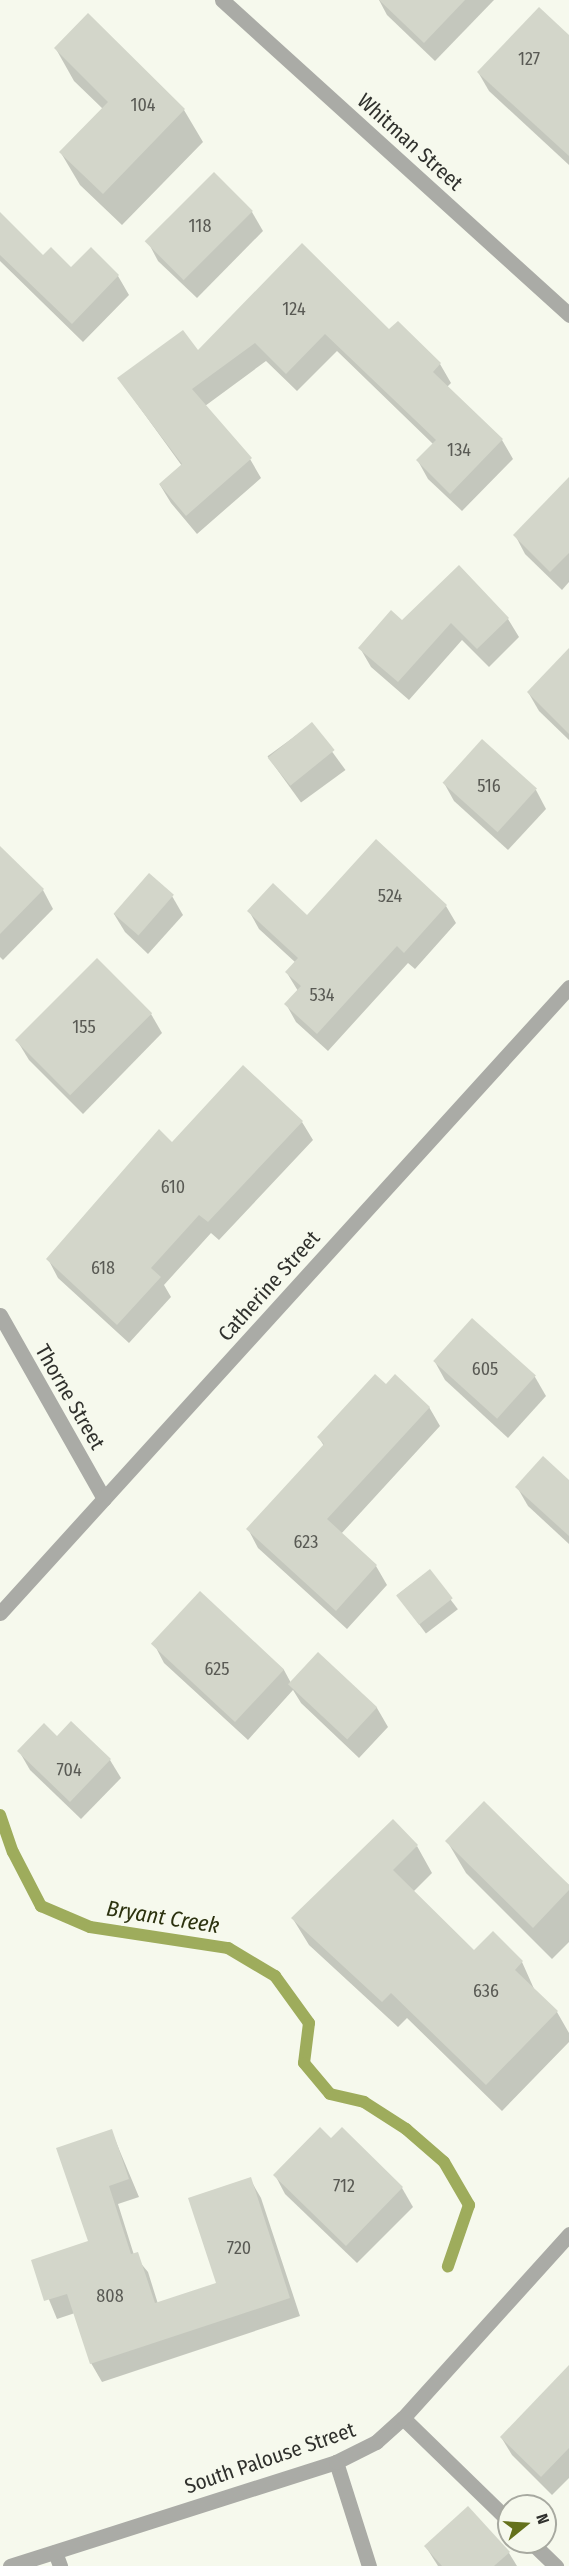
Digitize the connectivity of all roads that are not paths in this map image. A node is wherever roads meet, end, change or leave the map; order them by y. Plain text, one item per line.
1 (222, 0) edge
2 (569, 315) edge
3 (569, 987) edge
4 (0, 1315) edge
5 (104, 1499) junction
6 (0, 1613) edge
7 (569, 2234) edge
8 (403, 2418) junction
9 (336, 2462) junction
10 (497, 2509) edge
11 (544, 2554) edge
12 (58, 2559) edge
13 (10, 2566) edge
14 (369, 2566) edge
15 (556, 2566) edge

1 - 2 street, Whitman Street
3 - 5 street, Catherine Street
4 - 5 street, Thorne Street
5 - 6 street, Catherine Street
7 - 8 street, South Palouse Street
8 - 9 street, South Palouse Street
8 - 10 street
9 - 12 street, South Palouse Street
9 - 14 street
11 - 15 street
12 - 13 street, South Palouse Street

